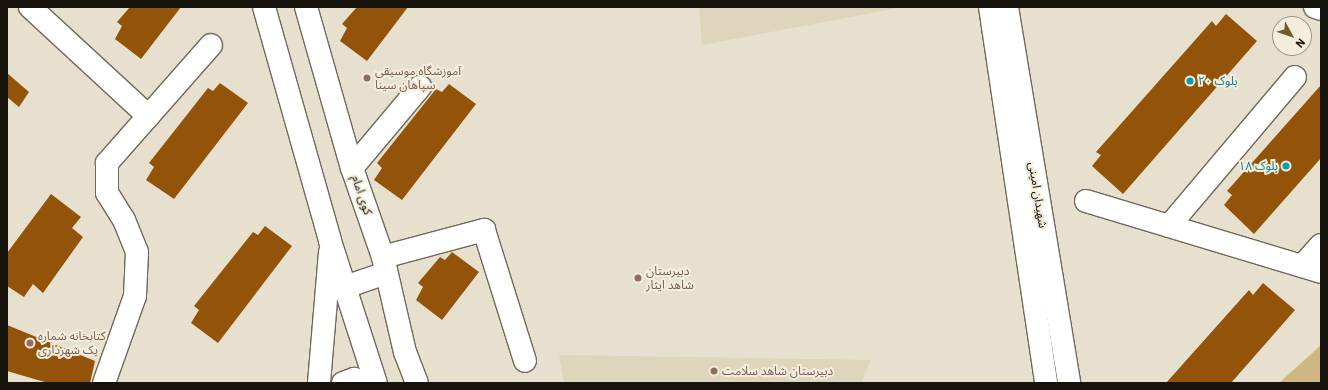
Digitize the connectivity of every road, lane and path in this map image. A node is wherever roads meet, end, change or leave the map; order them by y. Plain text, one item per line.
1 (30, 7) edge
2 (264, 7) edge
3 (306, 7) edge
4 (990, 7) edge
5 (1007, 7) edge
6 (1315, 7) edge
7 (1321, 9) edge
8 (211, 45) dead end
9 (1295, 77) dead end
10 (420, 87) dead end
11 (148, 116) junction
12 (352, 168) junction
13 (1086, 201) dead end
14 (1169, 226) junction
15 (330, 241) junction
16 (1321, 245) edge
17 (385, 265) junction
18 (1312, 269) edge
19 (345, 286) junction
20 (525, 361) dead end
21 (104, 383) edge
22 (319, 383) edge
23 (343, 383) edge
24 (367, 383) edge
25 (376, 383) edge
26 (417, 383) edge
27 (1046, 383) edge
28 (1069, 383) edge

1 - 11 street
2 - 15 street
3 - 12 street, کوی امام
4 - 27 street, شهیدان امینی
5 - 28 street, شهیدان امینی
6 - 7 street
8 - 11 street
9 - 14 street
10 - 12 street
11 - 21 street
12 - 17 street, کوی امام
13 - 14 street
14 - 18 street
15 - 19 street
15 - 22 street
16 - 18 street
17 - 19 street
17 - 20 street
17 - 26 street, کوی امام
19 - 25 street
23 - 24 street

